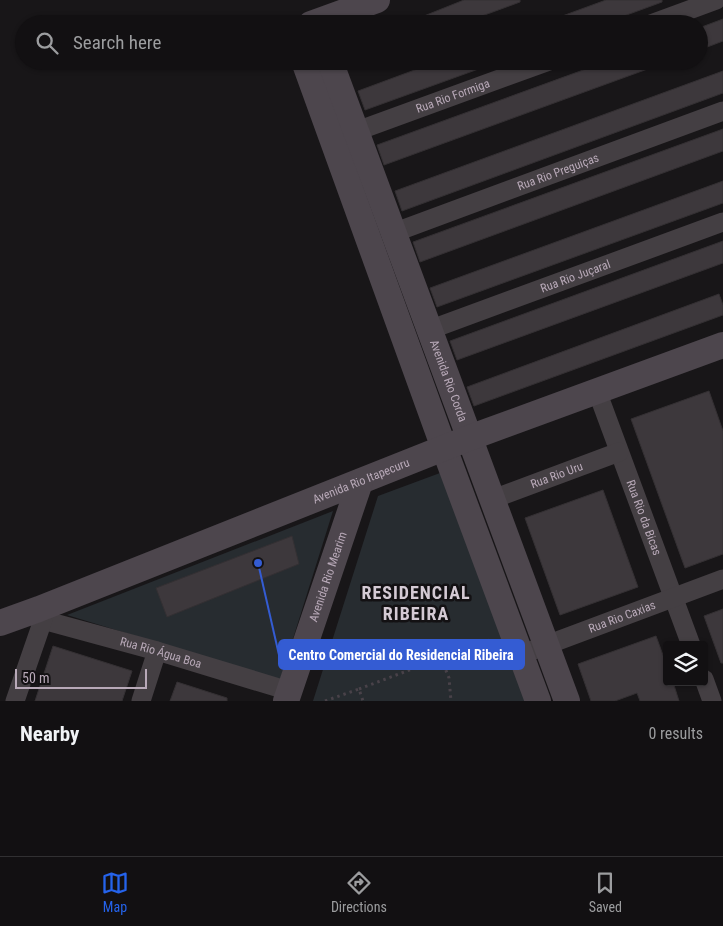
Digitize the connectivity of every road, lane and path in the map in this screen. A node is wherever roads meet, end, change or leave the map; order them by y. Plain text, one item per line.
1 (377, 0) edge
2 (716, 0) edge
3 (336, 15) edge
4 (675, 15) edge
5 (307, 70) edge
6 (333, 70) edge
7 (524, 70) edge
8 (723, 111) edge
9 (357, 131) junction
10 (723, 222) edge
11 (393, 233) junction
12 (429, 330) junction
13 (723, 345) edge
14 (597, 391) junction
15 (469, 438) junction
16 (444, 448) junction
17 (619, 452) junction
18 (360, 482) junction
19 (493, 499) junction
20 (723, 579) edge
21 (674, 597) junction
22 (41, 614) junction
23 (0, 623) edge
24 (690, 641) edge
25 (516, 643) junction
26 (547, 646) junction
27 (158, 651) junction
28 (441, 658) junction
29 (707, 686) edge
30 (359, 689) junction
31 (288, 696) edge
32 (15, 701) edge
33 (141, 701) edge
34 (324, 701) edge
35 (364, 701) edge
36 (451, 701) edge
37 (538, 701) edge
38 (567, 701) edge
39 (712, 701) edge

1 - 3 street
2 - 4 street
5 - 16 street
6 - 9 street, Avenida Rio Corda
7 - 9 street, Rua Rio Formiga
8 - 11 street, Rua Rio Preguiças
9 - 11 street, Avenida Rio Corda
10 - 12 street, Rua Rio Juçaral
11 - 12 street, Avenida Rio Corda
12 - 15 street, Avenida Rio Corda
13 - 14 street, Avenida Rio Itapecuru
14 - 15 street, Avenida Rio Itapecuru
14 - 17 street, Rua Rio da Bicas
15 - 16 street, Avenida Rio Itapecuru
15 - 19 street, Avenida Rio Corda
16 - 18 street, Avenida Rio Itapecuru
16 - 25 street
17 - 19 street, Rua Rio Uru
17 - 21 street, Rua Rio da Bicas
18 - 22 street, Avenida Rio Itapecuru
18 - 31 street, Avenida Rio Mearim
19 - 26 street, Avenida Rio Corda
20 - 21 street, Rua Rio Caxias
21 - 24 street, Rua Rio da Bicas
21 - 26 street, Rua Rio Caxias
22 - 23 street, Avenida Rio Itapecuru
22 - 27 street, Rua Rio Água Boa
22 - 32 street
25 - 26 street, Rua Rio Caxias
25 - 28 path
25 - 37 street
26 - 38 street, Avenida Rio Corda
27 - 31 street, Rua Rio Água Boa
27 - 33 street
28 - 30 path
28 - 36 path
29 - 39 street
30 - 34 path
30 - 35 path

